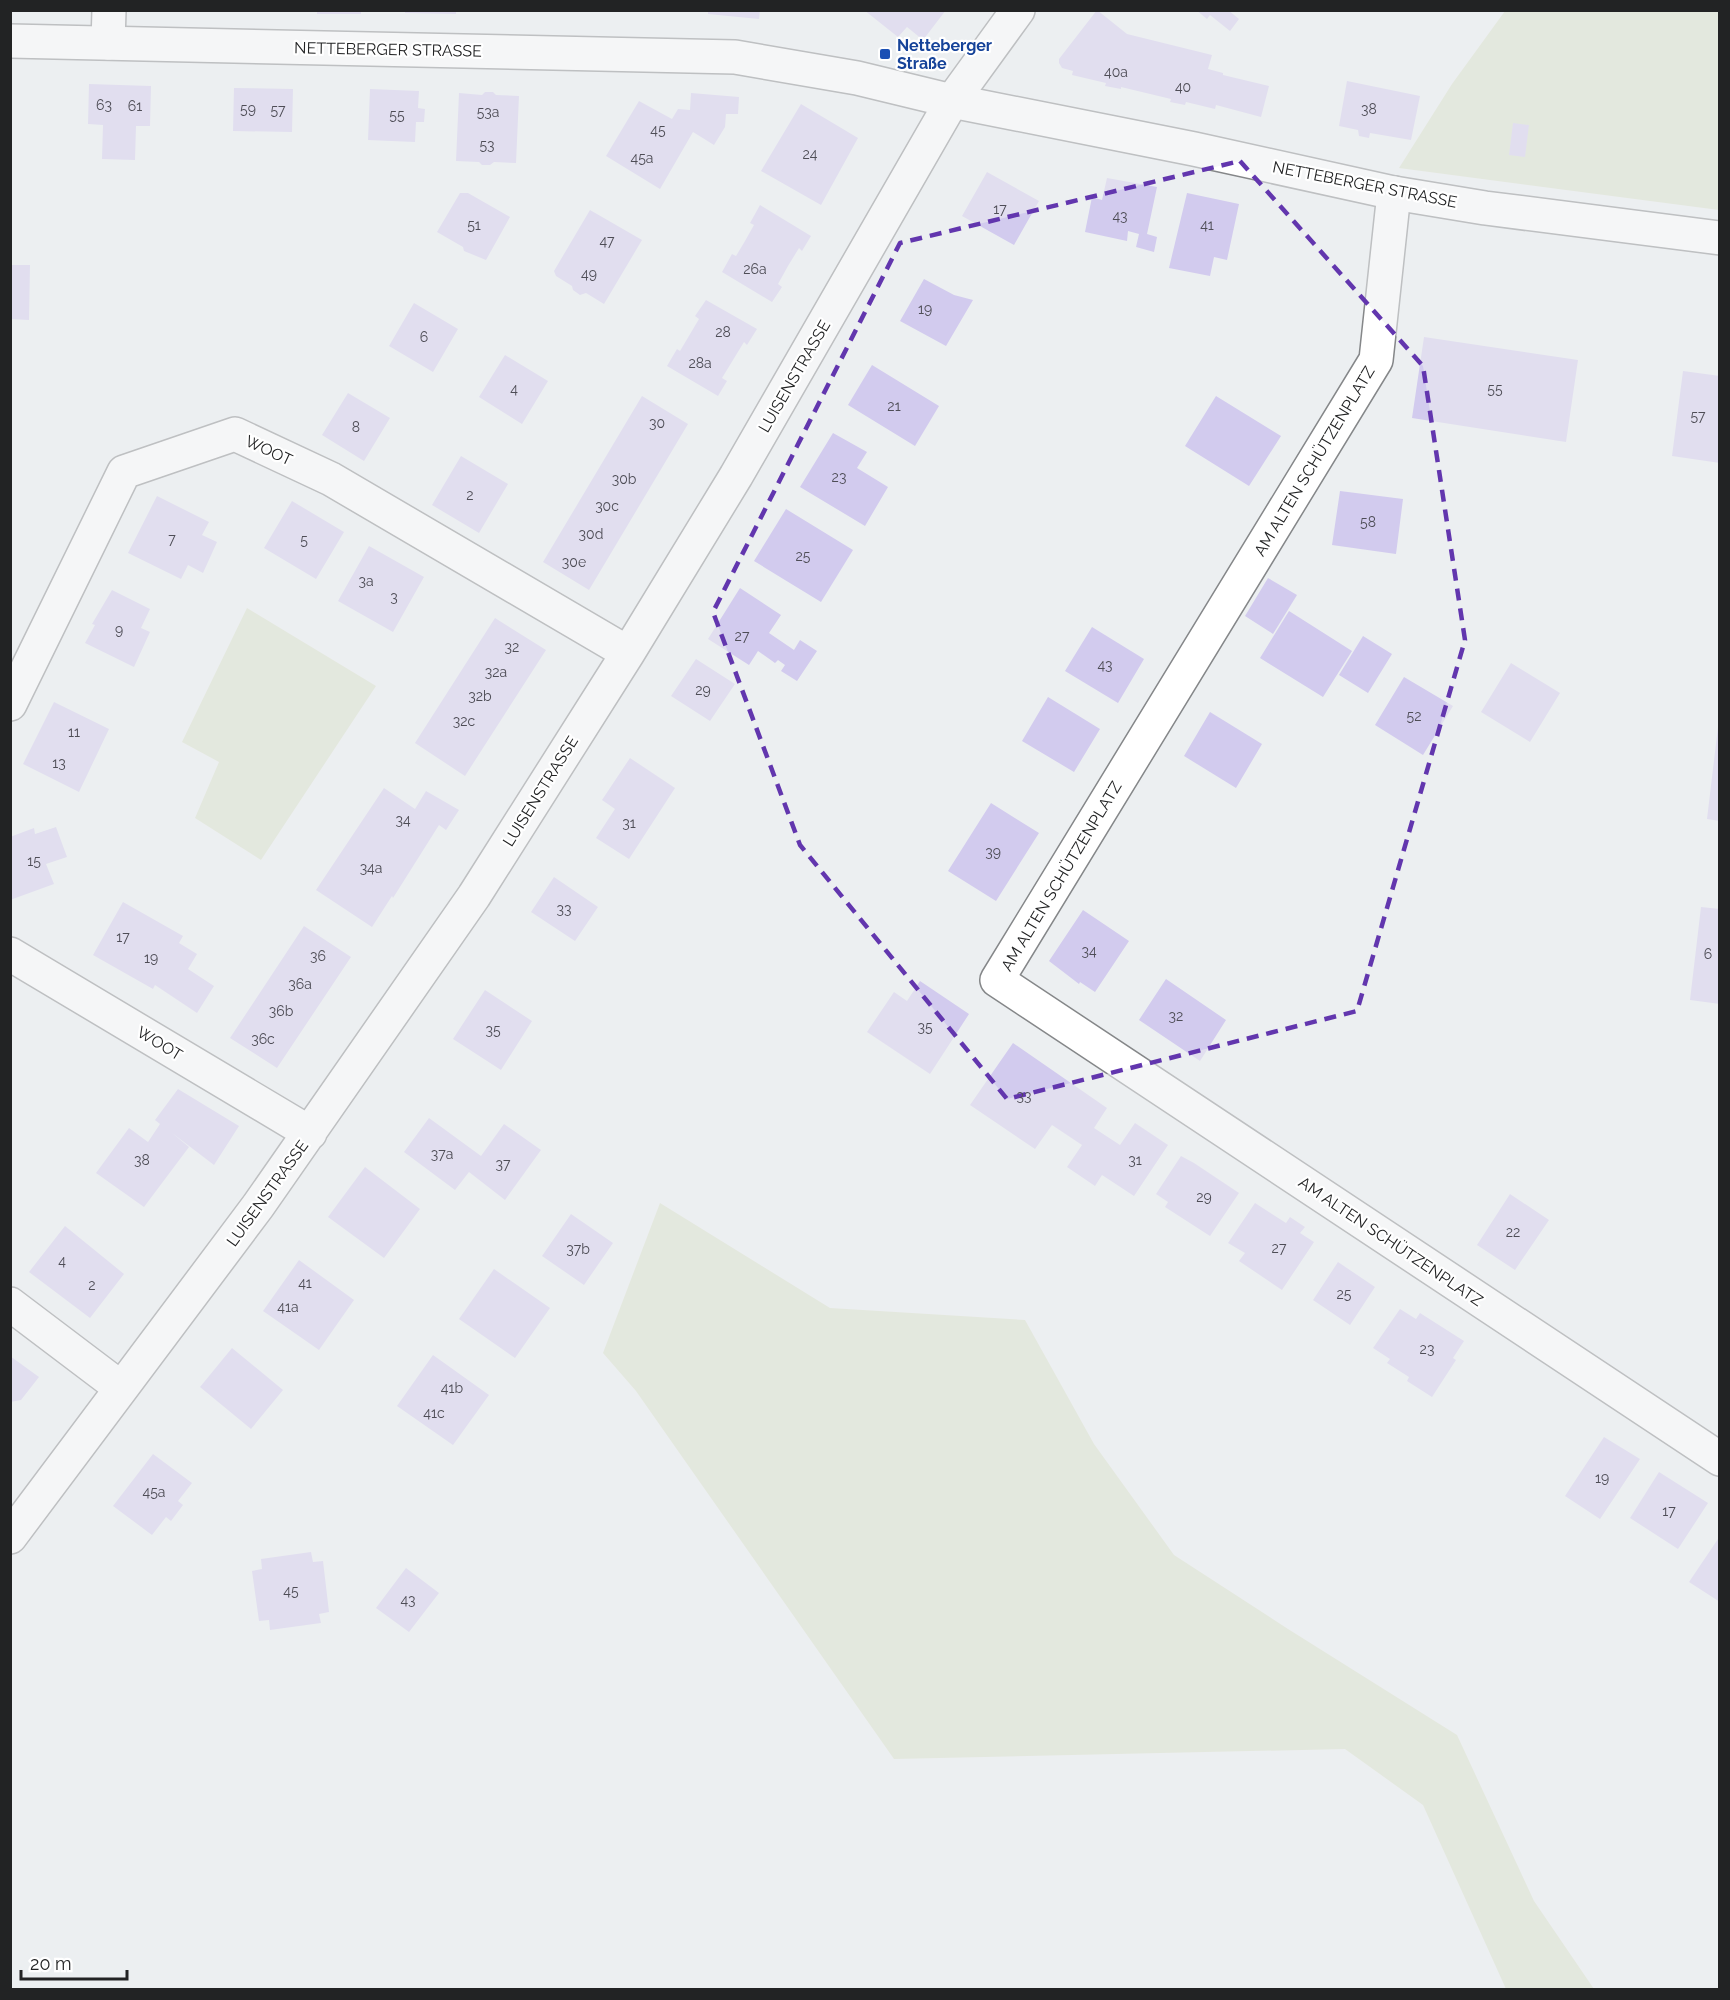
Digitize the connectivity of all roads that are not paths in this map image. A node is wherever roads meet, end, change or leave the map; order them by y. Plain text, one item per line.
1 (109, 10) edge
2 (1018, 10) edge
3 (10, 41) edge
4 (108, 43) junction
5 (952, 100) junction
6 (1394, 193) junction
7 (1719, 238) edge
8 (628, 653) junction
9 (10, 704) edge
10 (10, 954) edge
11 (310, 1133) junction
12 (10, 1304) edge
13 (122, 1388) junction
14 (1719, 1459) edge
15 (10, 1538) edge

1 - 4 street
2 - 5 street, LUISENSTRASSE
3 - 4 street, NETTEBERGER STRASSE
4 - 5 street, NETTEBERGER STRASSE
5 - 6 street, NETTEBERGER STRASSE
5 - 8 street, LUISENSTRASSE
6 - 7 street, NETTEBERGER STRASSE
6 - 14 street, AM ALTEN SCHÜTZENPLATZ
8 - 9 street, WOOT
8 - 11 street, LUISENSTRASSE
10 - 11 street, WOOT
11 - 13 street, LUISENSTRASSE
12 - 13 street
13 - 15 street, LUISENSTRASSE

